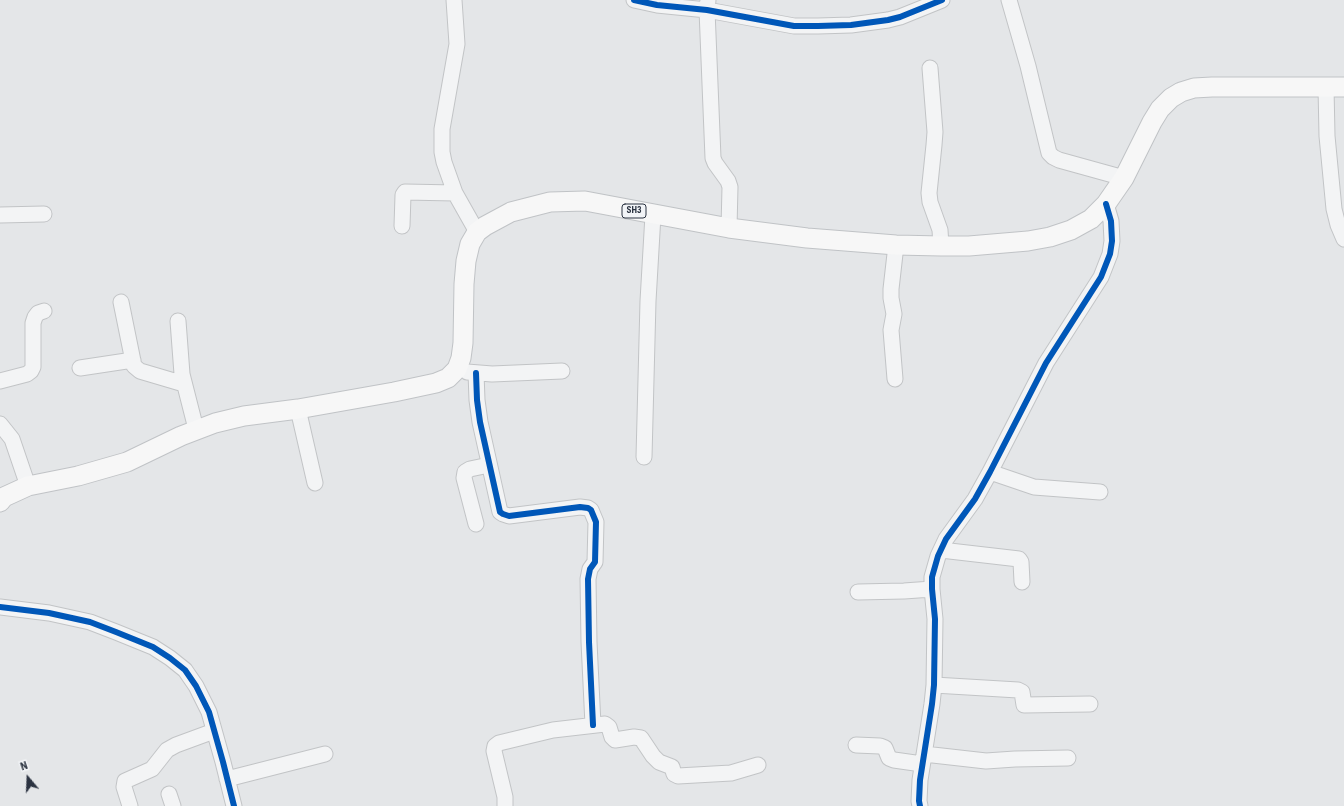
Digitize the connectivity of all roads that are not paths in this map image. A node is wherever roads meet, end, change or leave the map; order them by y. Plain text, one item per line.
1 (454, 0) edge
2 (634, 0) edge
3 (942, 0) edge
4 (1009, 0) edge
5 (707, 5) edge
6 (930, 68) dead end
7 (1335, 87) edge
8 (1124, 178) junction
9 (455, 193) junction
10 (1106, 204) junction
11 (44, 214) dead end
12 (0, 215) edge
13 (653, 215) junction
14 (402, 226) dead end
15 (729, 228) junction
16 (477, 232) junction
17 (1344, 239) edge
18 (896, 245) junction
19 (941, 246) junction
20 (122, 302) dead end
21 (44, 311) dead end
22 (178, 321) dead end
23 (133, 360) junction
24 (80, 368) dead end
25 (457, 369) junction
26 (562, 371) dead end
27 (476, 373) junction
28 (895, 379) dead end
29 (0, 381) edge
30 (184, 384) junction
31 (298, 409) junction
32 (0, 424) edge
33 (196, 429) junction
34 (644, 457) dead end
35 (489, 465) junction
36 (990, 472) junction
37 (315, 483) dead end
38 (28, 486) junction
39 (1100, 492) dead end
40 (0, 502) edge
41 (476, 524) dead end
42 (940, 550) junction
43 (1022, 582) dead end
44 (932, 589) junction
45 (858, 592) dead end
46 (0, 607) edge
47 (934, 685) junction
48 (1090, 704) dead end
49 (593, 725) junction
50 (214, 731) junction
51 (856, 745) dead end
52 (325, 754) dead end
53 (1068, 758) dead end
54 (923, 759) junction
55 (758, 766) dead end
56 (227, 779) junction
57 (130, 806) edge
58 (234, 806) edge
59 (506, 806) edge
60 (920, 806) edge

1 - 9 street
2 - 5 street
3 - 5 street
4 - 8 street
5 - 15 street
6 - 19 street
7 - 8 main road, SH3
7 - 17 street
8 - 10 main road, SH3
9 - 14 street
9 - 16 street
10 - 19 main road, SH3
10 - 36 street
11 - 12 street
13 - 15 main road, SH3
13 - 16 main road, SH3
13 - 34 street
15 - 18 main road, SH3
16 - 25 main road
18 - 19 main road, SH3
18 - 28 street
20 - 23 street
21 - 29 street
22 - 30 street
23 - 24 street
23 - 30 street
25 - 27 street
25 - 31 main road
26 - 27 street
27 - 35 street
30 - 33 street
31 - 33 main road
31 - 37 street
32 - 38 street
33 - 38 main road
35 - 41 street
35 - 49 street
36 - 39 street
36 - 42 street
38 - 40 main road
42 - 43 street
42 - 44 street
44 - 45 street
44 - 47 street
46 - 50 street
47 - 48 street
47 - 54 street
49 - 55 street
49 - 59 street
50 - 56 street
50 - 57 street
51 - 54 street
52 - 56 street
53 - 54 street
54 - 60 street
56 - 58 street

